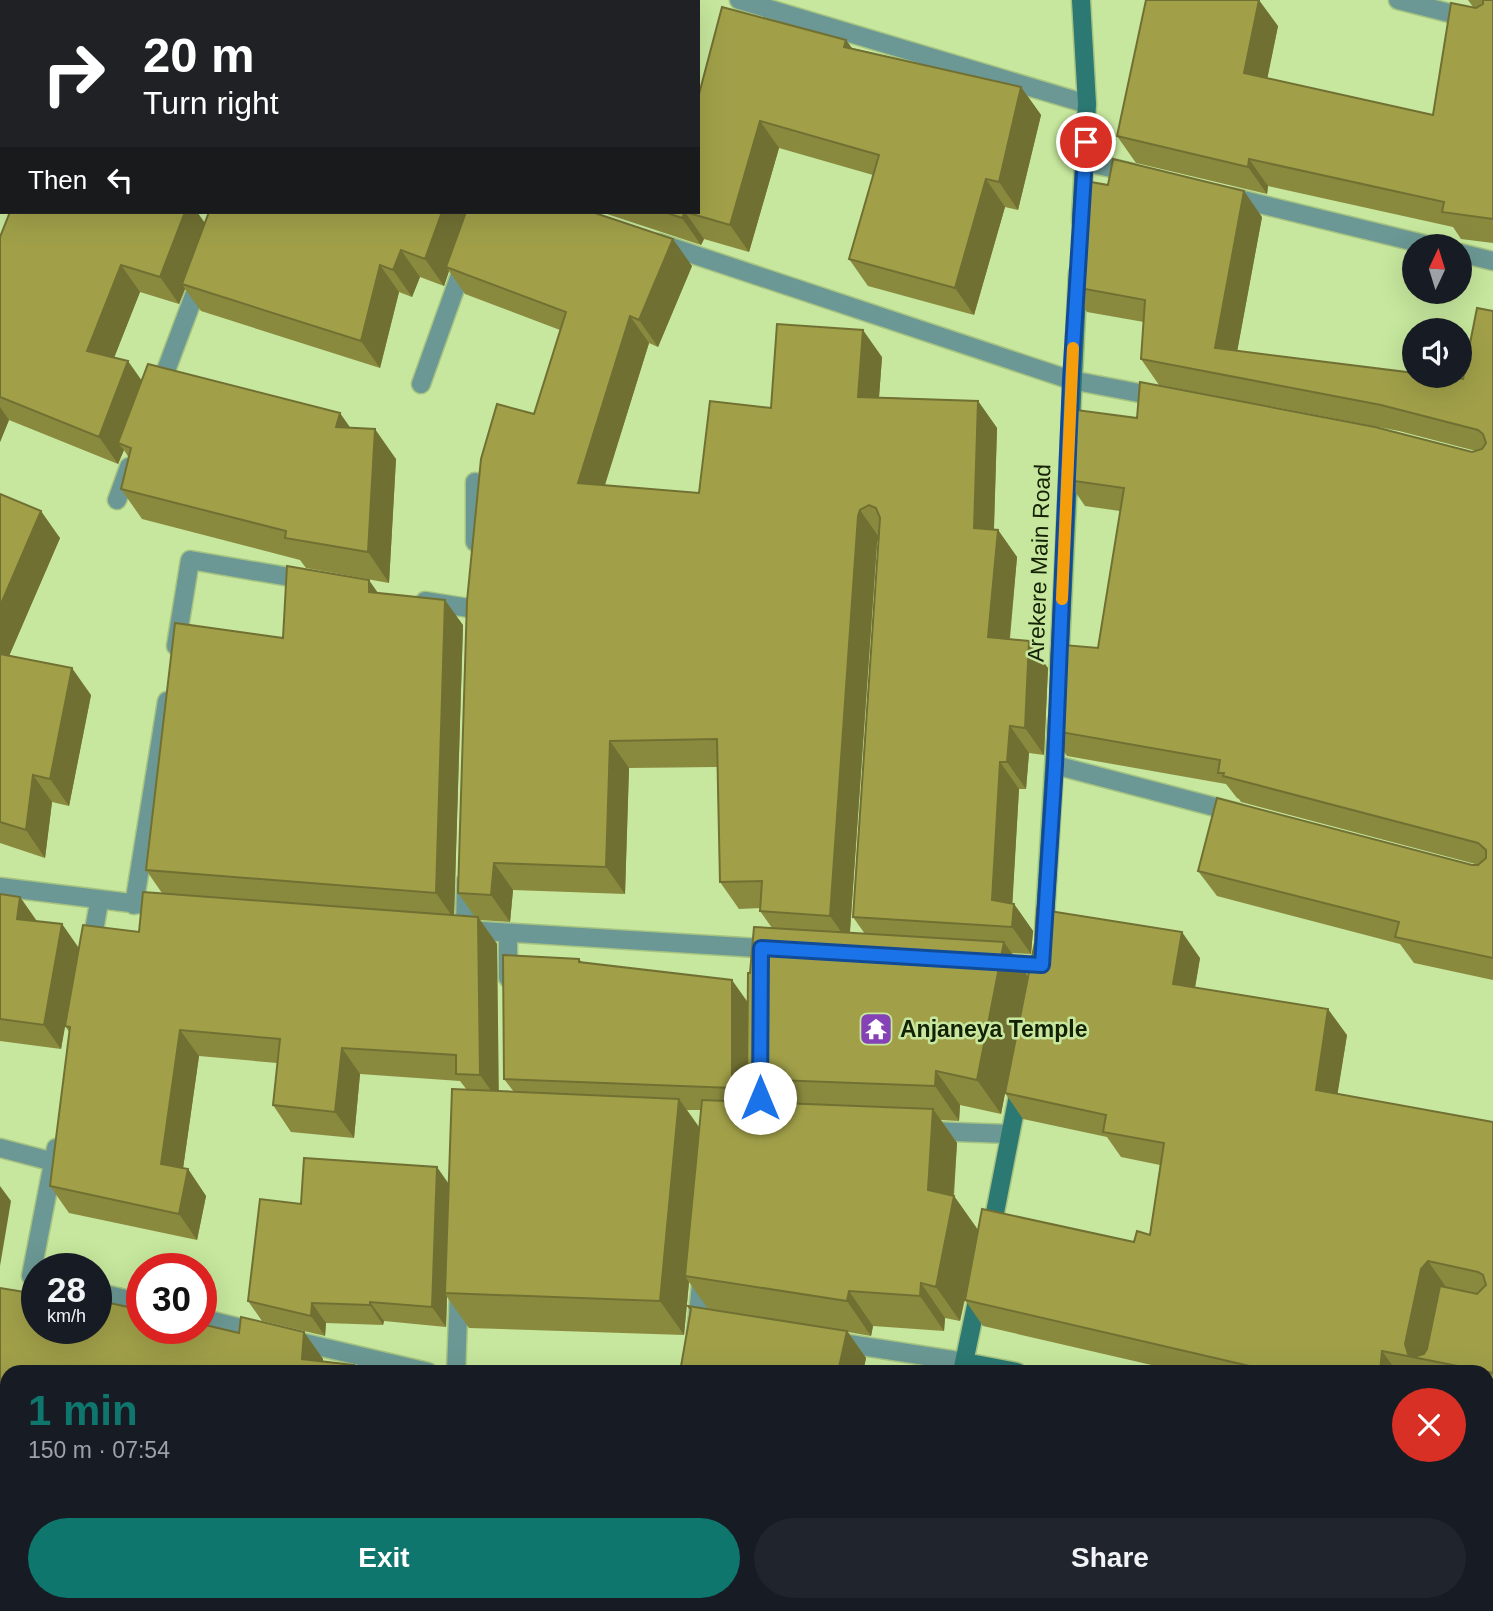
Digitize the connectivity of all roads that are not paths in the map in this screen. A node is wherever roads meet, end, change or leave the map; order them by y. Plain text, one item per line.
1 (739, 0) edge
2 (1081, 0) edge
3 (1398, 0) edge
4 (1493, 24) edge
5 (1087, 104) junction
6 (1085, 162) junction
7 (1153, 178) edge
8 (1220, 194) edge
9 (643, 238) edge
10 (1402, 239) edge
11 (469, 249) edge
12 (1472, 256) edge
13 (1493, 261) edge
14 (207, 262) edge
15 (1071, 380) junction
16 (421, 384) dead end
17 (155, 400) edge
18 (1179, 401) edge
19 (136, 450) edge
20 (475, 482) dead end
21 (117, 500) dead end
22 (475, 559) edge
23 (326, 583) edge
24 (407, 598) edge
25 (475, 610) edge
26 (1055, 765) junction
27 (1254, 817) edge
28 (467, 860) edge
29 (0, 887) edge
30 (99, 901) junction
31 (134, 905) junction
32 (174, 908) edge
33 (441, 929) edge
34 (465, 930) junction
35 (508, 933) junction
36 (798, 950) edge
37 (977, 961) edge
38 (87, 970) edge
39 (509, 1002) edge
40 (1023, 1069) edge
41 (913, 1130) edge
42 (59, 1135) edge
43 (1010, 1135) junction
44 (0, 1148) edge
45 (54, 1162) junction
46 (36, 1253) edge
47 (704, 1254) edge
48 (460, 1276) edge
49 (217, 1322) edge
50 (818, 1339) edge
51 (387, 1365) edge
52 (456, 1365) edge
53 (694, 1365) edge
54 (953, 1365) edge
55 (963, 1365) edge

1 - 5 street
2 - 5 street, Arekere Main Road
3 - 4 street
5 - 6 street, Arekere Main Road
6 - 7 street
6 - 15 street, Arekere Main Road
8 - 10 street
9 - 15 street
11 - 16 street
12 - 13 street
14 - 17 street
15 - 18 street
15 - 26 street, Arekere Main Road
19 - 21 street
20 - 22 street
23 - 31 street
24 - 25 street
26 - 27 street
26 - 37 street, Arekere Main Road
28 - 34 street
29 - 30 street
30 - 31 street
30 - 38 street
31 - 32 street
33 - 34 street
34 - 35 street
35 - 36 street
35 - 39 street
40 - 43 street
41 - 43 street
42 - 45 street
43 - 55 street
44 - 45 street
45 - 46 street
47 - 53 street
48 - 52 street
49 - 51 street
50 - 54 street

